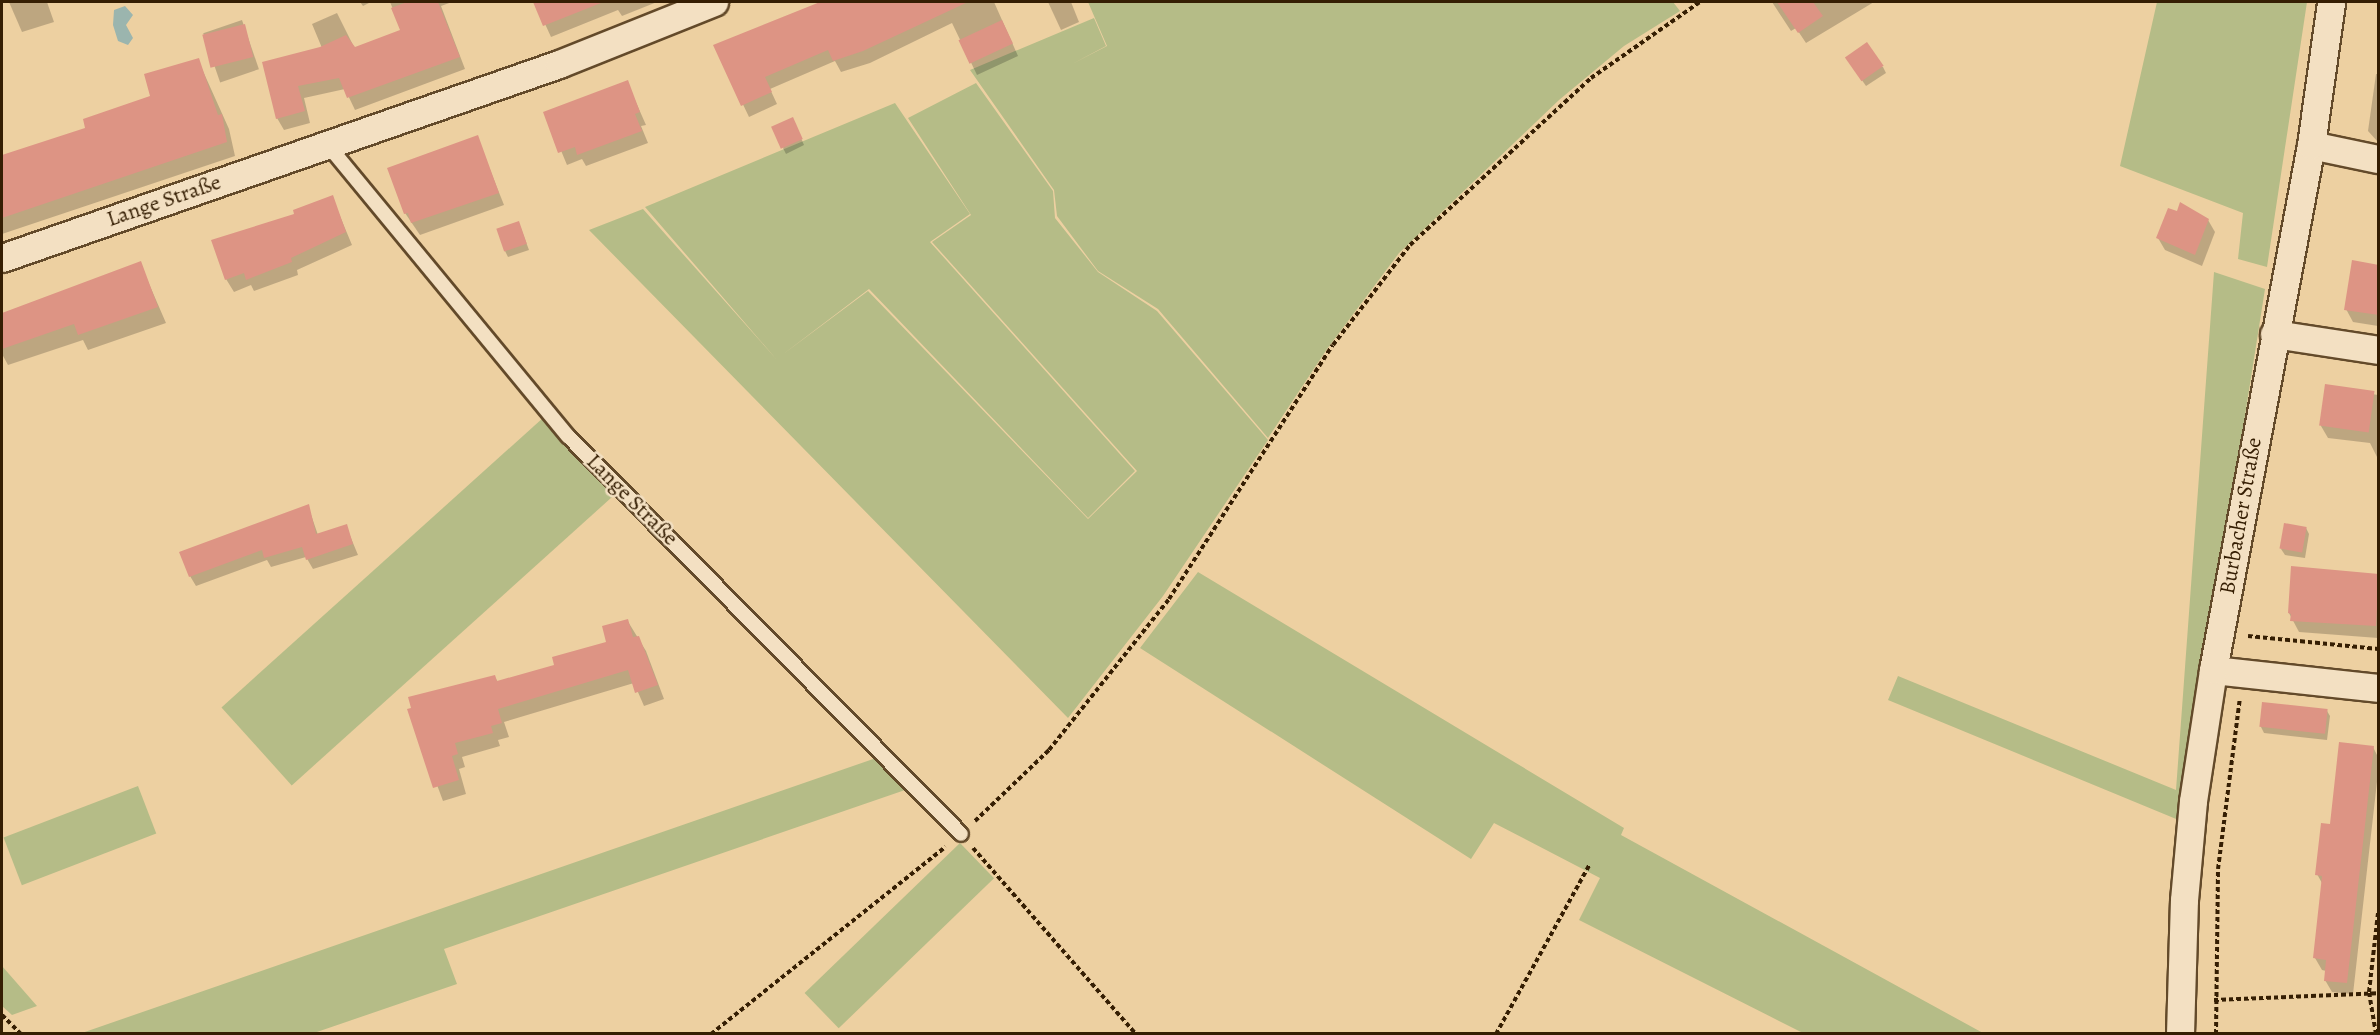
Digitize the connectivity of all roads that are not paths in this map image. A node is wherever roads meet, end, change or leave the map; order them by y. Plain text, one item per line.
1 (714, 2) edge
2 (2331, 2) edge
3 (327, 144) junction
4 (2311, 145) junction
5 (2379, 159) edge
6 (2, 258) edge
7 (2274, 334) junction
8 (2379, 350) edge
9 (2213, 670) junction
10 (2379, 688) edge
11 (961, 834) road end
12 (2180, 1034) edge

1 - 3 street, Lange Straße
2 - 4 street, Burbacher Straße
3 - 6 street, Lange Straße
3 - 11 lane, Lange Straße
4 - 5 street
4 - 7 street, Burbacher Straße
7 - 8 street
7 - 9 street, Burbacher Straße
9 - 10 street
9 - 12 street, Burbacher Straße

